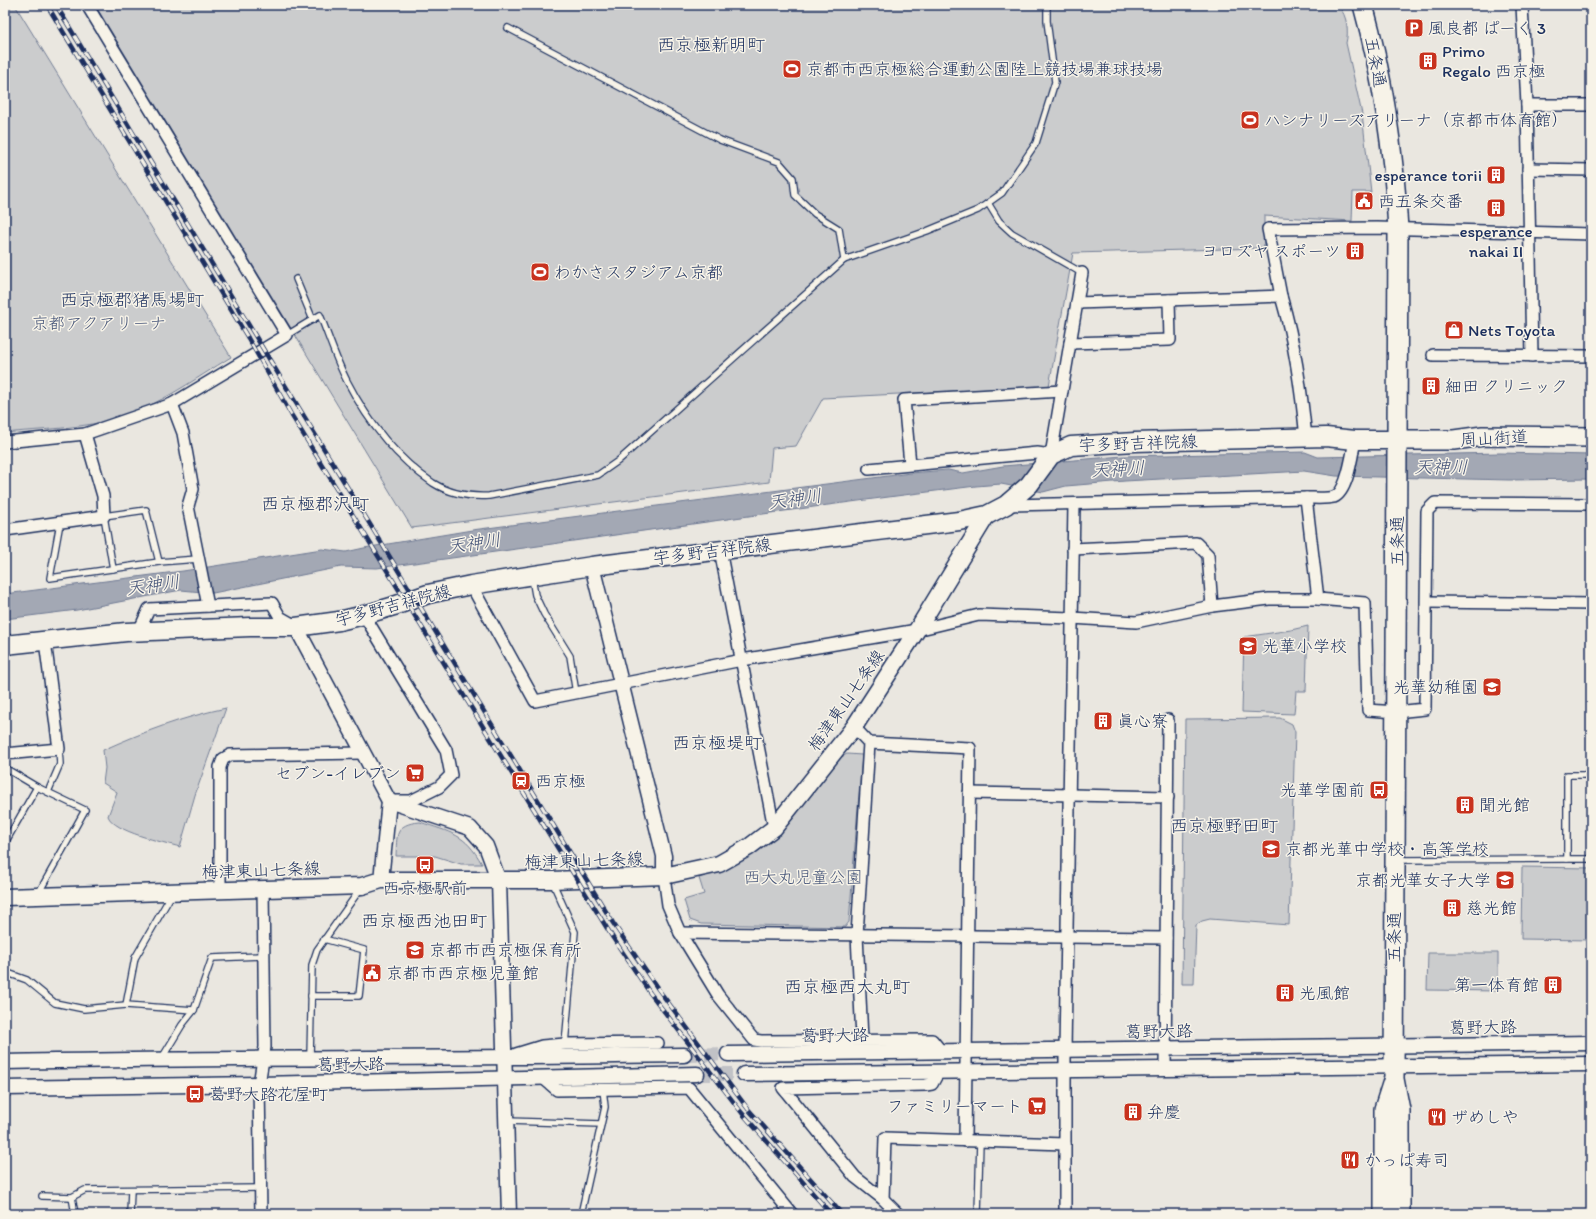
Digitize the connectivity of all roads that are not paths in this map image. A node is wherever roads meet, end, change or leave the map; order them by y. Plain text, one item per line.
1 (87, 5) edge
2 (1047, 5) edge
3 (1363, 5) edge
4 (1522, 5) edge
5 (508, 28) dead end
6 (1526, 104) junction
7 (1591, 105) edge
8 (1528, 169) junction
9 (1591, 170) edge
10 (988, 203) junction
11 (1398, 229) junction
12 (1529, 232) junction
13 (1591, 234) edge
14 (844, 260) junction
15 (1082, 273) joint
16 (296, 279) dead end
17 (1281, 296) junction
18 (1169, 300) junction
19 (1077, 303) junction
20 (313, 320) junction
21 (287, 335) junction
22 (1070, 343) junction
23 (1433, 355) dead end
24 (1532, 356) junction
25 (1591, 356) edge
26 (1062, 391) junction
27 (172, 404) junction
28 (86, 434) junction
29 (1591, 437) edge
30 (1306, 438) junction
31 (5, 442) edge
32 (1354, 443) junction
33 (1397, 444) junction
34 (1051, 455) junction
35 (910, 464) junction
36 (869, 469) dead end
37 (1306, 498) junction
38 (1074, 504) junction
39 (1591, 504) edge
40 (1006, 505) junction
41 (987, 515) junction
42 (104, 516) junction
43 (60, 523) junction
44 (5, 530) edge
45 (1074, 549) junction
46 (720, 550) junction
47 (198, 560) junction
48 (158, 562) junction
49 (592, 566) junction
50 (113, 569) junction
51 (532, 576) junction
52 (471, 585) junction
53 (1318, 599) junction
54 (207, 601) junction
55 (1427, 602) junction
56 (1591, 604) edge
57 (1212, 606) junction
58 (364, 615) junction
59 (1072, 618) junction
60 (296, 627) junction
61 (917, 630) junction
62 (139, 631) junction
63 (45, 641) junction
64 (5, 645) edge
65 (742, 660) junction
66 (621, 683) junction
67 (576, 693) junction
68 (1396, 712) junction
69 (1168, 720) dead end
70 (854, 727) junction
71 (869, 743) junction
72 (59, 749) junction
73 (364, 753) junction
74 (5, 754) edge
75 (5, 768) edge
76 (1591, 775) edge
77 (37, 787) junction
78 (48, 792) junction
79 (969, 793) junction
80 (1069, 795) junction
81 (1168, 797) junction
82 (389, 800) junction
83 (774, 828) junction
84 (5, 843) edge
85 (1567, 859) junction
86 (1591, 859) edge
87 (1395, 860) junction
88 (664, 876) junction
89 (381, 880) junction
90 (551, 880) junction
91 (499, 881) junction
92 (362, 886) junction
93 (263, 888) junction
94 (220, 889) junction
95 (173, 892) junction
96 (37, 896) junction
97 (5, 897) edge
98 (680, 933) junction
99 (857, 935) junction
100 (968, 936) junction
101 (1067, 937) junction
102 (1166, 938) junction
103 (324, 939) junction
104 (264, 956) junction
105 (5, 972) edge
106 (311, 996) junction
107 (126, 1005) junction
108 (194, 1010) junction
109 (862, 1039) junction
110 (658, 1043) dead end
111 (1591, 1043) edge
112 (565, 1044) junction
113 (1394, 1046) junction
114 (1165, 1049) junction
115 (1065, 1050) junction
116 (941, 1051) junction
117 (966, 1051) junction
118 (728, 1054) tunnel mouth
119 (684, 1055) tunnel mouth
120 (161, 1058) junction
121 (264, 1058) junction
122 (310, 1058) junction
123 (504, 1058) junction
124 (5, 1062) edge
125 (1591, 1064) edge
126 (1164, 1070) junction
127 (1065, 1071) junction
128 (966, 1072) junction
129 (938, 1073) junction
130 (1394, 1073) junction
131 (697, 1074) tunnel mouth
132 (744, 1074) tunnel mouth
133 (504, 1078) junction
134 (543, 1078) junction
135 (259, 1084) junction
136 (5, 1088) edge
137 (603, 1089) junction
138 (505, 1121) junction
139 (601, 1124) junction
140 (965, 1141) junction
141 (980, 1141) junction
142 (1065, 1144) junction
143 (261, 1188) junction
144 (131, 1190) junction
145 (42, 1196) dead end
146 (72, 1198) junction
147 (883, 1199) junction
148 (75, 1214) edge
149 (130, 1214) edge
150 (261, 1214) edge
151 (509, 1214) edge
152 (581, 1214) edge
153 (792, 1214) edge
154 (898, 1214) edge
155 (978, 1214) edge
156 (1065, 1214) edge
157 (1384, 1214) edge
158 (1400, 1214) edge

1 - 21 street
2 - 10 lane
3 - 11 highway, 五条通
4 - 6 street
5 - 14 lane
6 - 7 street
6 - 8 street
8 - 9 street
8 - 12 street
10 - 14 lane
10 - 15 lane
11 - 12 street
11 - 17 street
11 - 33 highway, 五条通
12 - 13 street
12 - 24 street
14 - 20 lane
15 - 19 street
16 - 20 lane
17 - 18 street
17 - 30 street
18 - 19 street
18 - 22 street
19 - 22 street
20 - 21 lane
21 - 27 street
22 - 26 street
23 - 24 street
24 - 25 street
26 - 34 street
26 - 35 street
27 - 28 street
27 - 47 street
28 - 31 street
28 - 42 street
29 - 33 highway, 周山街道
30 - 32 main road, 宇多野吉祥院線
30 - 34 main road, 宇多野吉祥院線
32 - 33 main road, 宇多野吉祥院線
32 - 37 street
33 - 68 highway, 五条通
34 - 35 street
34 - 40 main road, 宇多野吉祥院線
35 - 36 street
37 - 38 street
37 - 53 street
38 - 40 street
38 - 45 street
39 - 55 street
40 - 41 main road, 宇多野吉祥院線
41 - 46 main road, 宇多野吉祥院線
41 - 61 main road, 梅津東山七条線
42 - 43 street
42 - 48 lane
42 - 50 lane
43 - 44 street
43 - 50 lane
45 - 57 street
45 - 59 street
46 - 49 main road, 宇多野吉祥院線
46 - 65 street
47 - 48 lane
47 - 54 street
48 - 50 lane
49 - 51 main road, 宇多野吉祥院線
49 - 66 street
51 - 52 main road, 宇多野吉祥院線
51 - 67 lane
52 - 58 main road, 宇多野吉祥院線
52 - 67 street
53 - 57 street
53 - 68 street
54 - 60 street
54 - 62 street
55 - 56 street
55 - 68 street
57 - 59 street
58 - 60 main road, 宇多野吉祥院線
58 - 82 street
59 - 61 street
59 - 80 street
60 - 62 main road, 宇多野吉祥院線
60 - 73 street
61 - 65 street
61 - 70 main road, 梅津東山七条線
62 - 63 main road, 宇多野吉祥院線
63 - 64 main road, 宇多野吉祥院線
63 - 72 street
65 - 66 street
65 - 83 street
66 - 67 street
66 - 88 street
68 - 87 highway, 五条通
69 - 81 street
70 - 71 street
70 - 83 main road, 梅津東山七条線
71 - 79 street
71 - 99 street
72 - 74 street
72 - 78 lane
73 - 82 street
73 - 94 street
75 - 77 lane
76 - 85 lane
77 - 78 lane
77 - 84 lane
78 - 96 lane
79 - 80 street
79 - 100 street
80 - 81 street
80 - 101 street
81 - 102 street
82 - 89 street
82 - 91 street
83 - 88 main road, 梅津東山七条線
85 - 86 lane
85 - 87 lane
87 - 113 highway, 五条通
88 - 90 main road, 梅津東山七条線
88 - 98 street
89 - 91 main road, 梅津東山七条線
89 - 92 main road, 梅津東山七条線
90 - 91 main road, 梅津東山七条線
90 - 112 lane
91 - 123 street
92 - 93 main road, 梅津東山七条線
92 - 103 lane
93 - 94 main road, 梅津東山七条線
93 - 104 street
94 - 95 main road, 梅津東山七条線
95 - 96 main road, 梅津東山七条線
95 - 107 lane
96 - 97 main road, 梅津東山七条線
98 - 99 street
98 - 109 street
99 - 100 street
99 - 109 street
100 - 101 street
100 - 117 street
101 - 102 street
101 - 115 street
102 - 114 street
103 - 106 lane
103 - 106 lane
104 - 108 lane
104 - 121 street
105 - 107 lane
106 - 122 lane
107 - 108 lane
108 - 120 lane
109 - 116 street
110 - 112 street
111 - 113 street, 葛野大路
112 - 123 street
113 - 114 street, 葛野大路
113 - 130 highway, 五条通
114 - 115 street, 葛野大路
114 - 126 street
115 - 117 street, 葛野大路
115 - 127 street
116 - 117 street, 葛野大路
116 - 118 street, 葛野大路
117 - 128 street
119 - 123 street, 葛野大路
120 - 121 street, 葛野大路
120 - 124 street, 葛野大路
121 - 122 street, 葛野大路
121 - 135 street
122 - 123 street, 葛野大路
123 - 133 street
125 - 130 street
126 - 127 street
126 - 130 street
127 - 128 street
127 - 142 street
128 - 129 street
128 - 140 street
129 - 132 street
129 - 147 street
130 - 157 highway, 五条通
130 - 158 highway, 五条通
131 - 134 street, 葛野大路
133 - 134 street, 葛野大路
133 - 135 street, 葛野大路
133 - 138 street
134 - 137 street
135 - 136 street, 葛野大路
135 - 143 street
137 - 139 lane
137 - 153 street
138 - 139 lane
138 - 151 street
139 - 152 lane
140 - 141 street
140 - 147 street
141 - 142 street
141 - 155 lane
142 - 156 street
143 - 144 lane
143 - 150 street
144 - 146 lane
144 - 149 lane
145 - 146 lane
146 - 148 lane
147 - 154 street

